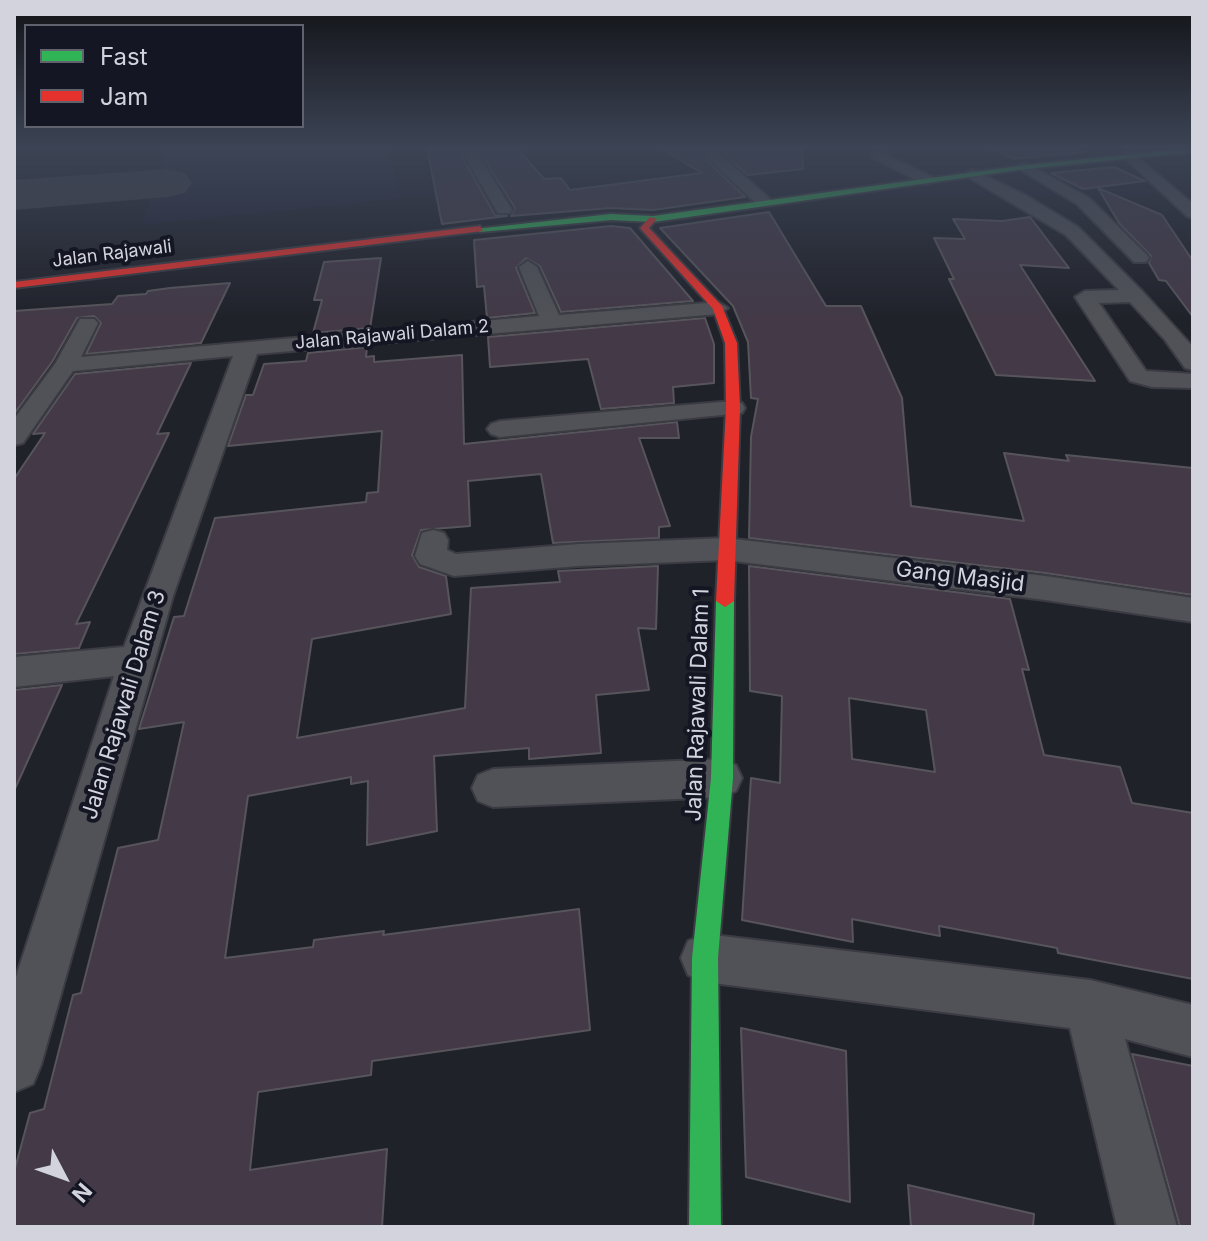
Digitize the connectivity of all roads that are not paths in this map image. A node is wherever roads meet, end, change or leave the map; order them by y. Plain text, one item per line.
1 (496, 206) edge
2 (738, 206) edge
3 (1032, 206) edge
4 (1088, 206) edge
5 (502, 219) junction
6 (653, 219) junction
7 (1140, 258) dead end
8 (528, 267) dead end
9 (14, 285) edge
10 (1136, 296) junction
11 (718, 308) junction
12 (551, 321) junction
13 (87, 323) dead end
14 (1110, 334) junction
15 (1173, 335) junction
16 (247, 349) junction
17 (1193, 363) edge
18 (66, 365) junction
19 (1193, 381) edge
20 (45, 392) junction
21 (14, 394) edge
22 (733, 408) junction
23 (500, 429) dead end
24 (14, 437) edge
25 (433, 540) dead end
26 (726, 549) junction
27 (1193, 610) edge
28 (137, 660) junction
29 (14, 672) edge
30 (722, 778) junction
31 (493, 788) dead end
32 (705, 958) junction
33 (1090, 1005) junction
34 (1193, 1031) edge
35 (14, 1065) edge
36 (705, 1227) edge
37 (1147, 1227) edge

1 - 5 street
2 - 6 street
3 - 10 street
4 - 7 street
5 - 6 street, Jalan Rajawali
5 - 9 street, Jalan Rajawali
6 - 11 street, Jalan Rajawali Dalam 1
8 - 12 street
10 - 14 street
10 - 15 street
11 - 12 street, Jalan Rajawali Dalam 2
11 - 22 street, Jalan Rajawali Dalam 1
12 - 16 street, Jalan Rajawali Dalam 2
13 - 18 street
14 - 15 street
14 - 19 street
15 - 17 street
16 - 18 street, Jalan Rajawali Dalam 2
16 - 28 street, Jalan Rajawali Dalam 3
18 - 20 street
20 - 21 street
20 - 24 street
22 - 23 street
22 - 26 street, Jalan Rajawali Dalam 1
25 - 26 street, Gang Masjid
26 - 27 street, Gang Masjid
26 - 30 street, Jalan Rajawali Dalam 1
28 - 29 street
28 - 35 street, Jalan Rajawali Dalam 3
30 - 31 street
30 - 32 street, Jalan Rajawali Dalam 1
32 - 33 street
32 - 36 street, Jalan Rajawali Dalam 1
33 - 34 street
33 - 37 street

